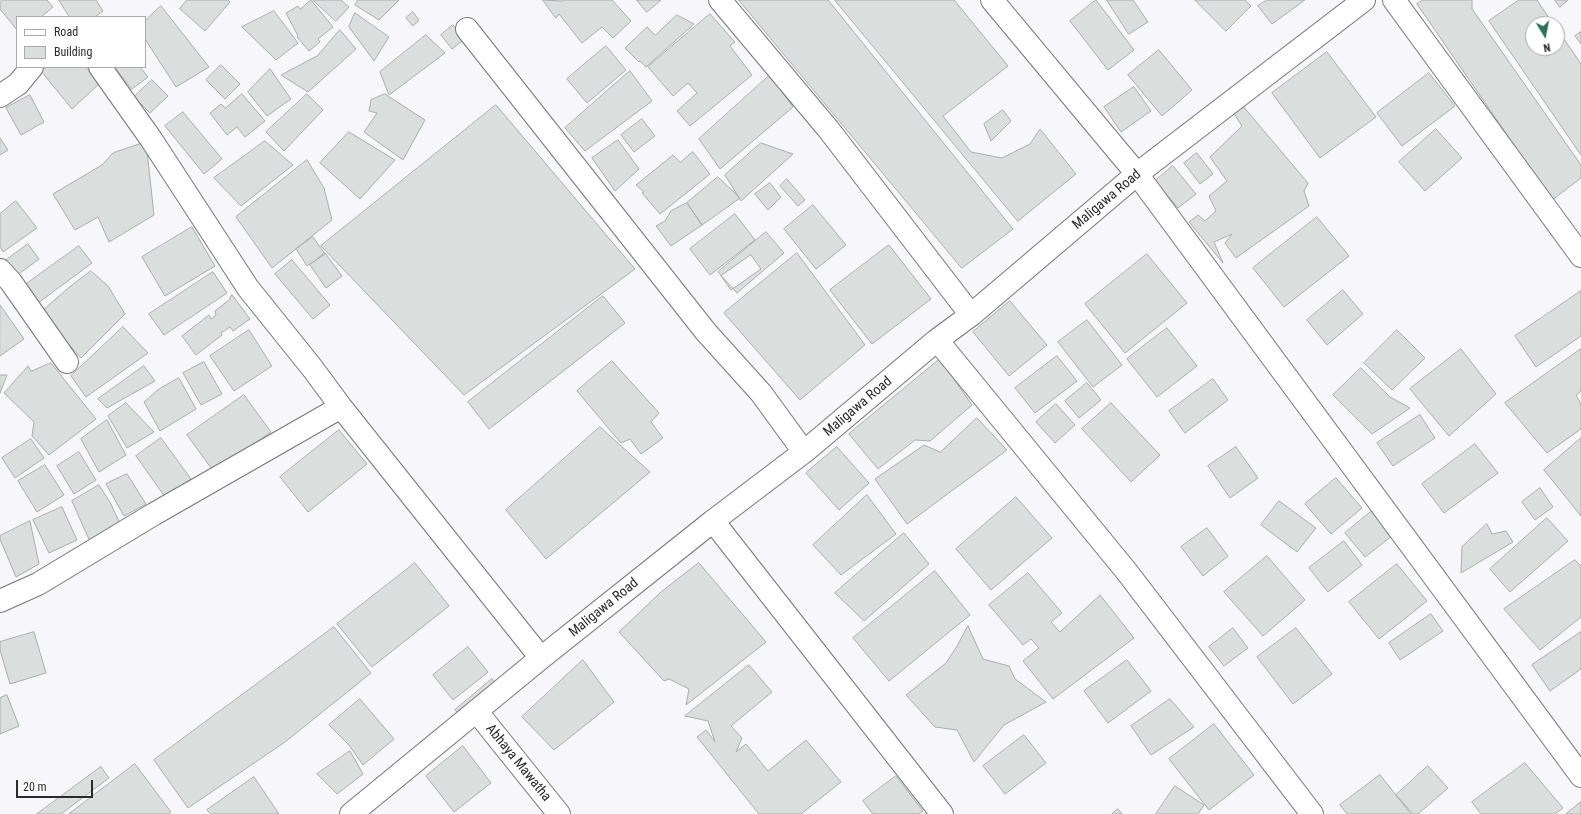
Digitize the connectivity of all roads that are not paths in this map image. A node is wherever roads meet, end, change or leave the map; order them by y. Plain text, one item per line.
1 (720, 0) edge
2 (992, 0) edge
3 (1394, 0) edge
4 (1359, 2) edge
5 (467, 29) dead end
6 (31, 68) edge
7 (101, 68) edge
8 (0, 96) edge
9 (1136, 174) junction
10 (1581, 256) edge
11 (0, 270) edge
12 (971, 315) junction
13 (937, 340) junction
14 (68, 362) dead end
15 (341, 407) junction
16 (804, 452) junction
17 (713, 521) junction
18 (0, 601) edge
19 (541, 658) junction
20 (477, 712) junction
21 (1581, 776) edge
22 (1308, 812) edge
23 (351, 814) edge
24 (559, 814) edge
25 (942, 814) edge

1 - 12 street
2 - 9 street
3 - 10 street
4 - 9 street, Maligawa Road
5 - 16 street
6 - 8 street
7 - 15 street
9 - 12 street, Maligawa Road
9 - 21 street
11 - 14 street
12 - 13 street, Maligawa Road
13 - 16 street, Maligawa Road
13 - 22 street
15 - 18 street
15 - 19 street
16 - 17 street, Maligawa Road
17 - 19 street, Maligawa Road
17 - 25 street
19 - 20 street, Maligawa Road
20 - 23 street, Maligawa Road
20 - 24 street, Abhaya Mawatha

